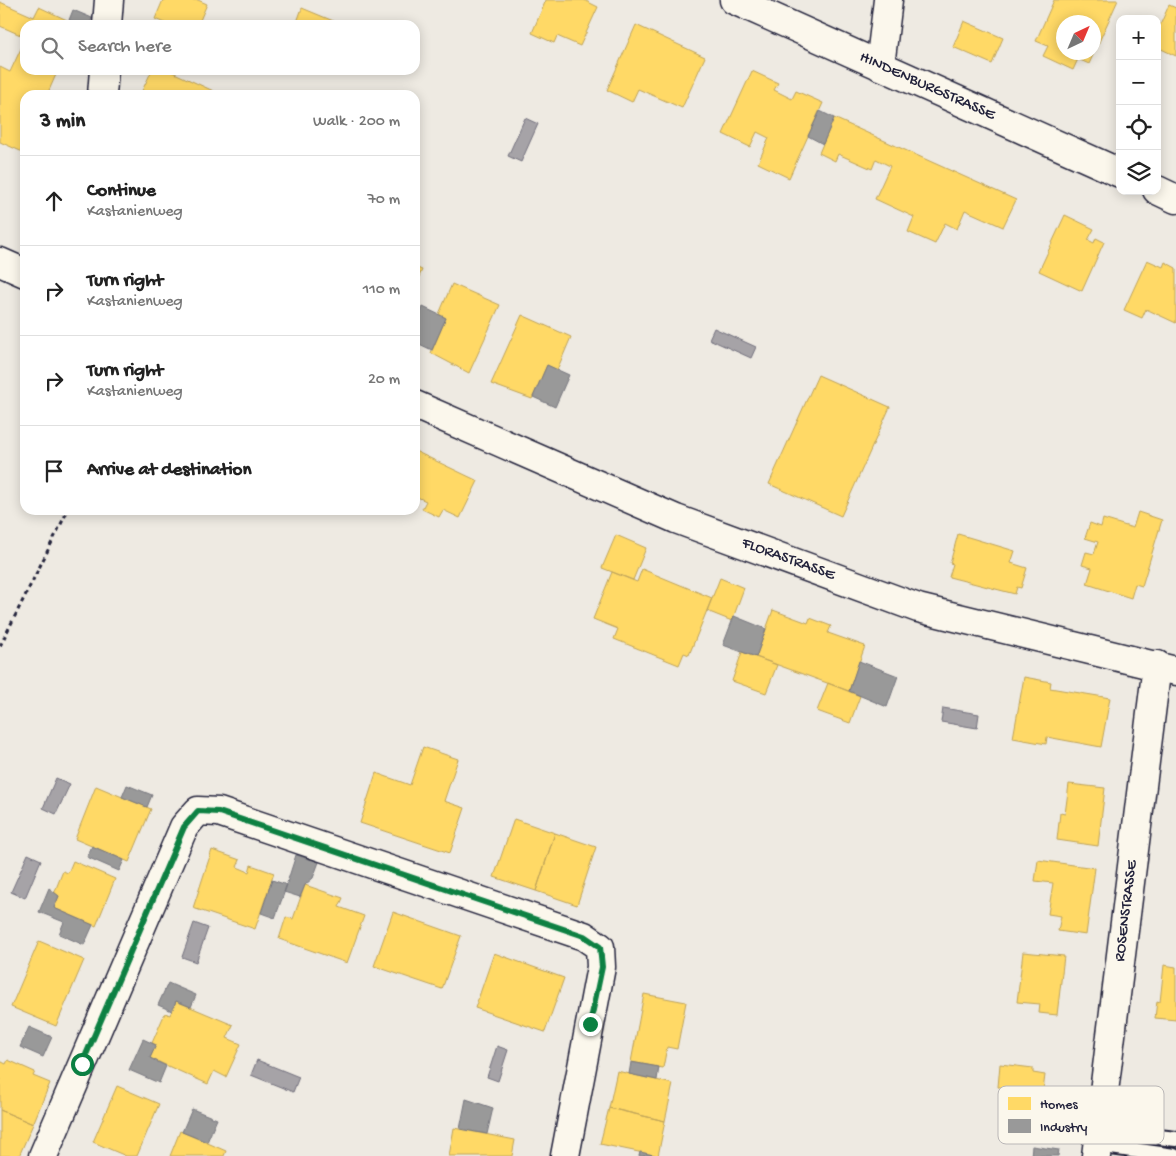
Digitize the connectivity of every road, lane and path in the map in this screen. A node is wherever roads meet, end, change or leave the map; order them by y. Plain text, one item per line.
1 (109, 0) edge
2 (734, 0) edge
3 (888, 0) edge
4 (107, 20) edge
5 (880, 66) junction
6 (104, 75) edge
7 (102, 90) edge
8 (1116, 171) edge
9 (1161, 192) edge
10 (1176, 199) edge
11 (0, 262) edge
12 (20, 272) edge
13 (420, 407) edge
14 (66, 515) edge
15 (0, 646) edge
16 (1167, 668) edge
17 (1106, 1086) edge
18 (1097, 1144) edge
19 (43, 1156) edge
20 (565, 1156) edge
21 (1174, 1156) edge

1 - 4 street
2 - 5 street, HINDENBURGSTRASSE
3 - 5 street
5 - 8 street, HINDENBURGSTRASSE
6 - 7 street
9 - 10 street
11 - 12 street
13 - 16 street, FLORASTRASSE
14 - 15 path
16 - 17 street, ROSENSTRASSE
18 - 21 lane
19 - 20 street

